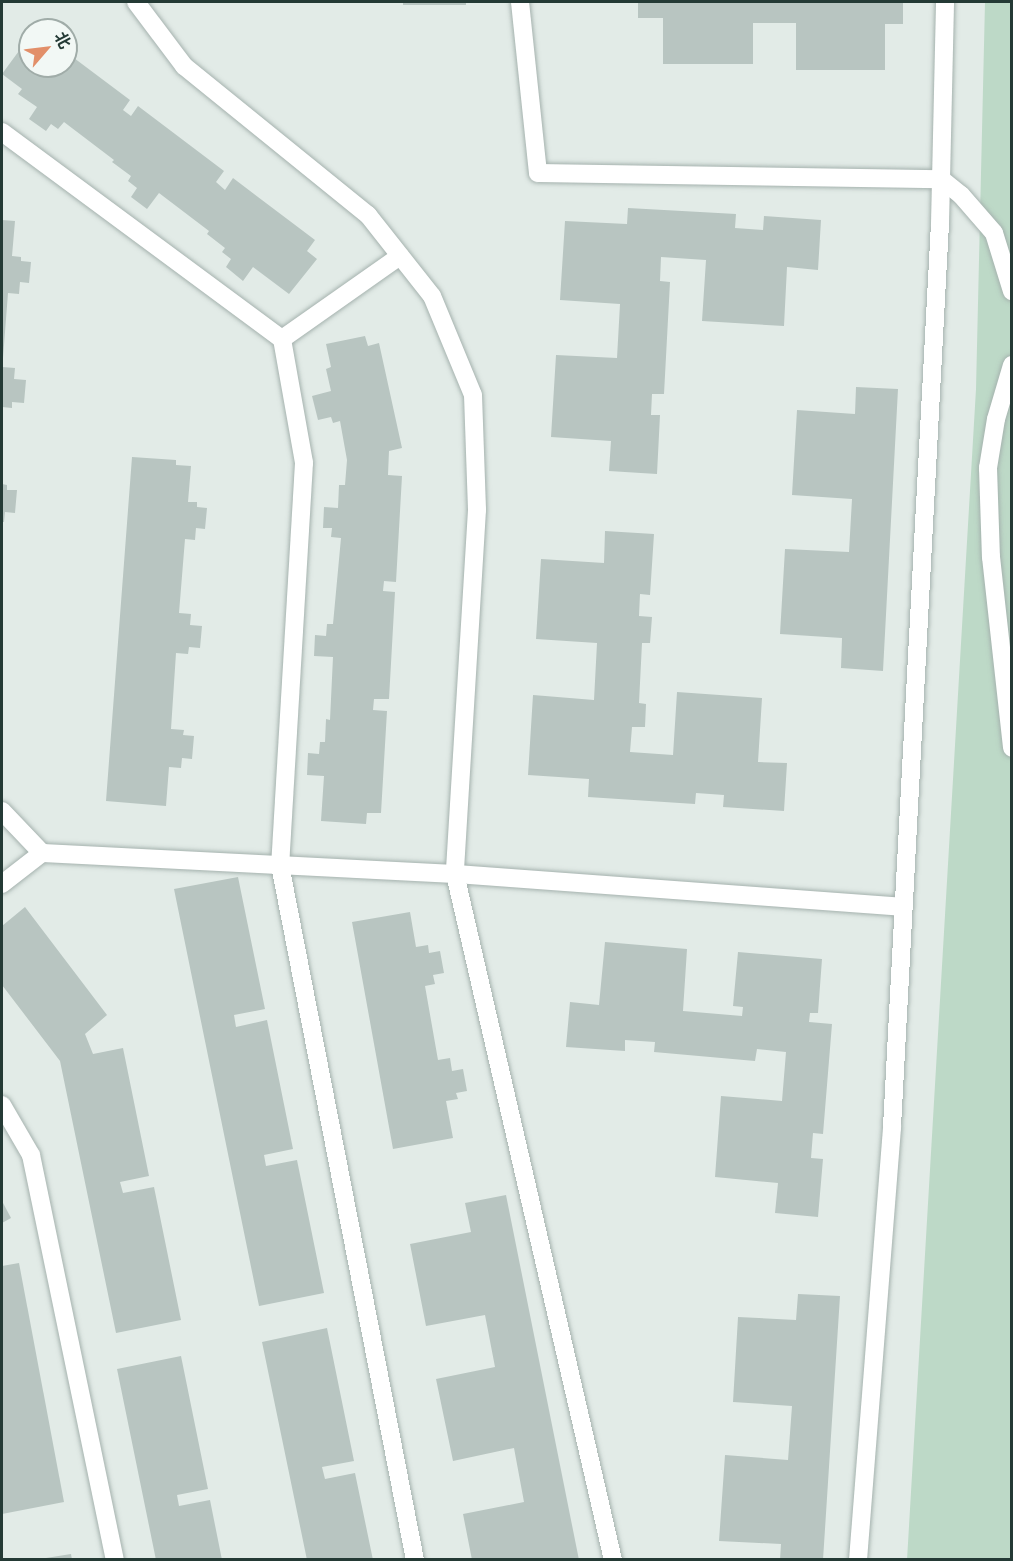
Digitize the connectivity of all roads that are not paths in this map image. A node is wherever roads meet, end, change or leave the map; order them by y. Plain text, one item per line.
1 (136, 2) edge
2 (520, 2) edge
3 (945, 2) edge
4 (2, 132) edge
5 (941, 179) junction
6 (400, 256) junction
7 (1011, 291) edge
8 (282, 339) junction
9 (1011, 366) edge
10 (1011, 747) edge
11 (2, 811) edge
12 (42, 852) junction
13 (280, 865) junction
14 (455, 874) junction
15 (2, 884) edge
16 (903, 906) junction
17 (2, 1105) edge
18 (115, 1560) edge
19 (415, 1560) edge
20 (613, 1560) edge
21 (858, 1560) edge

1 - 6 lane
2 - 5 lane
3 - 5 lane
4 - 8 lane
5 - 7 lane
5 - 16 lane
6 - 8 lane
6 - 14 lane
8 - 13 lane
9 - 10 lane
11 - 12 lane
12 - 13 lane
12 - 15 lane
13 - 14 lane
13 - 19 lane
14 - 16 lane
14 - 20 lane
16 - 21 lane
17 - 18 lane

